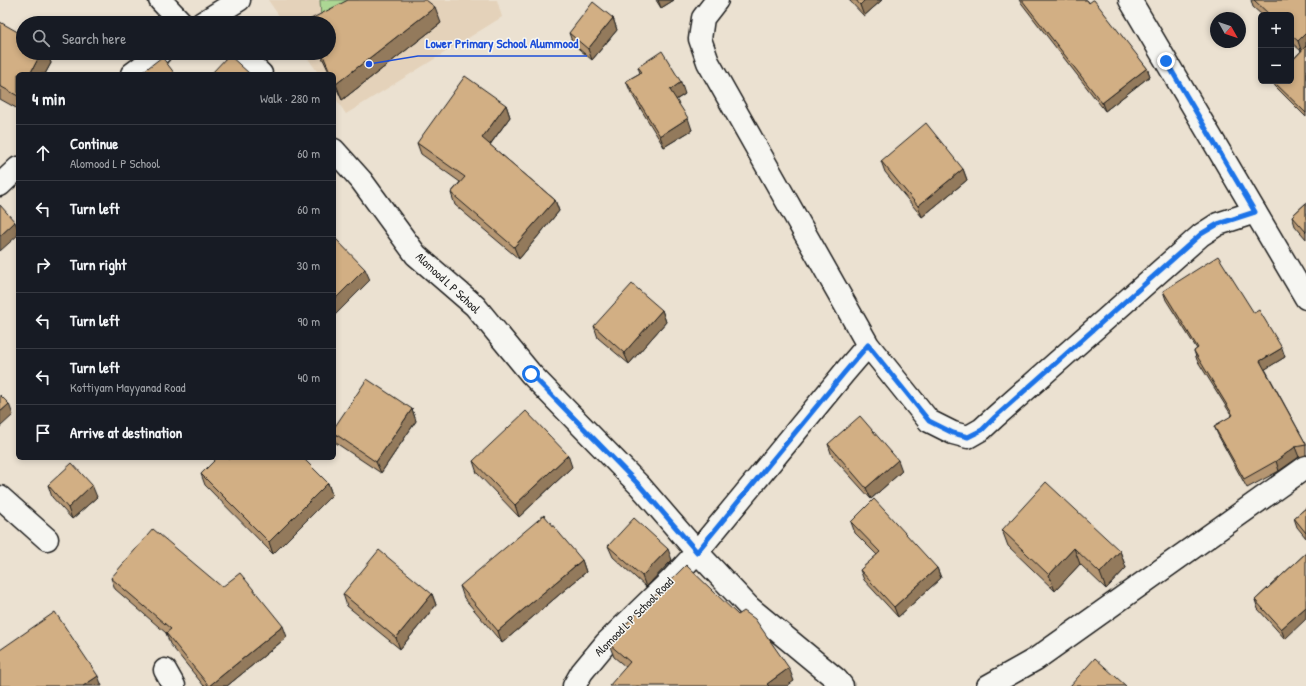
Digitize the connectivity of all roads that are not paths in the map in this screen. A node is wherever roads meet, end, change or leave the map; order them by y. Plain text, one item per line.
1 (160, 0) edge
2 (239, 0) edge
3 (717, 0) edge
4 (1130, 0) edge
5 (175, 16) edge
6 (219, 16) edge
7 (151, 60) edge
8 (246, 60) edge
9 (135, 72) edge
10 (259, 72) edge
11 (336, 152) edge
12 (16, 170) edge
13 (0, 185) edge
14 (1255, 212) junction
15 (1306, 298) edge
16 (868, 345) junction
17 (1306, 467) edge
18 (0, 497) edge
19 (47, 539) dead end
20 (697, 552) junction
21 (574, 686) edge
22 (842, 686) edge
23 (988, 686) edge

1 - 5 street
2 - 6 street
3 - 16 street
4 - 14 street
7 - 9 street
8 - 10 street
11 - 20 street, Alomood L P School
12 - 13 street
14 - 15 street
14 - 16 street
16 - 20 street, Alomood L P School Road
17 - 23 street
18 - 19 street
20 - 21 street, Alomood L P School Road
20 - 22 street, Alomood L P School

